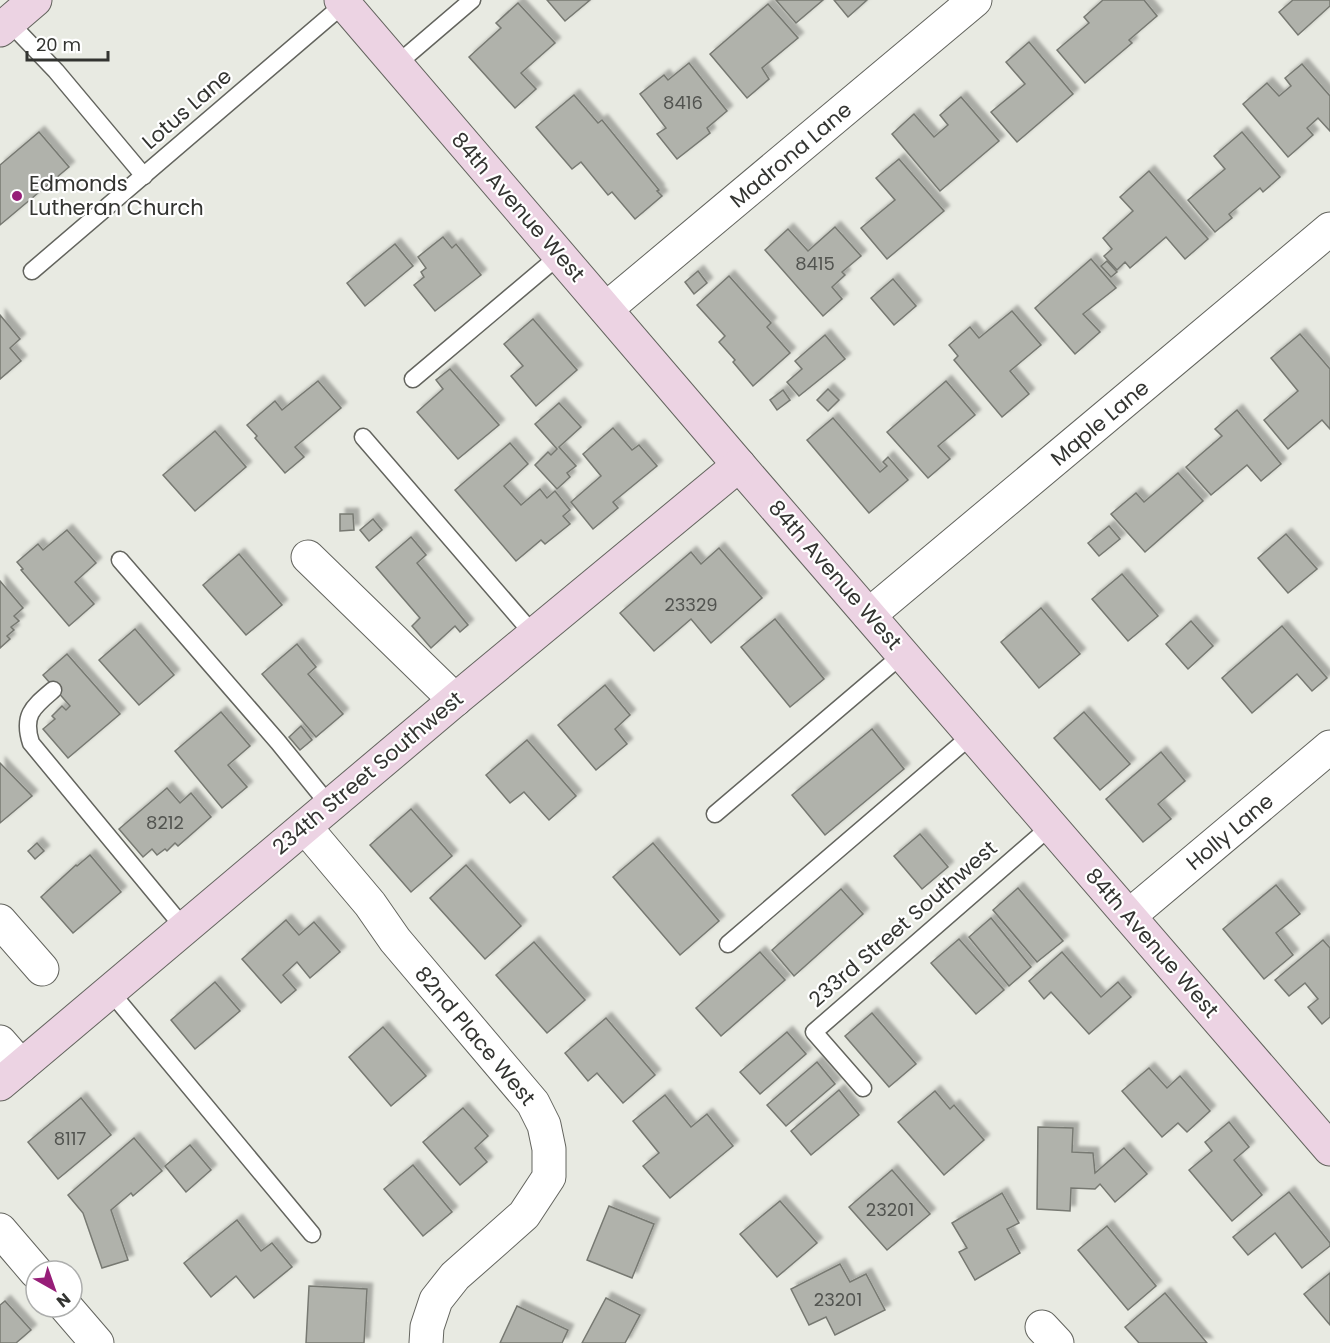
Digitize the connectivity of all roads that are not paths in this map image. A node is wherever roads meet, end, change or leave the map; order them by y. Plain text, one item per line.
1 (35, 0) edge
2 (472, 0) edge
3 (975, 0) edge
4 (343, 2) edge
5 (4, 26) edge
6 (396, 65) junction
7 (144, 176) junction
8 (1330, 229) edge
9 (560, 255) junction
10 (32, 271) dead end
11 (606, 309) junction
12 (413, 379) dead end
13 (363, 437) dead end
14 (739, 465) junction
15 (308, 557) dead end
16 (120, 560) dead end
17 (869, 615) junction
18 (534, 635) junction
19 (903, 654) junction
20 (53, 690) dead end
21 (455, 700) junction
22 (973, 734) junction
23 (1330, 747) edge
24 (330, 806) junction
25 (715, 814) dead end
26 (1051, 826) junction
27 (305, 827) junction
28 (1129, 916) junction
29 (0, 921) edge
30 (184, 928) junction
31 (728, 944) dead end
32 (42, 969) dead end
33 (110, 991) junction
34 (7, 1064) edge
35 (863, 1088) dead end
36 (1330, 1149) edge
37 (0, 1230) edge
38 (312, 1234) dead end
39 (25, 1259) edge
40 (76, 1319) edge
41 (97, 1343) edge
42 (426, 1343) edge

1 - 5 street
2 - 6 lane
3 - 11 street, Madrona Lane
4 - 6 street, 84th Avenue West
4 - 7 lane, Lotus Lane
5 - 7 lane
6 - 9 street, 84th Avenue West
7 - 10 lane, Lotus Lane
8 - 17 street, Maple Lane
9 - 11 street, 84th Avenue West
9 - 12 lane
11 - 14 street, 84th Avenue West
13 - 18 lane
14 - 17 street, 84th Avenue West
14 - 18 street, 234th Street Southwest
15 - 21 street
16 - 24 lane
17 - 19 street, 84th Avenue West
18 - 21 street, 234th Street Southwest
19 - 22 street, 84th Avenue West
19 - 25 lane
20 - 30 lane
21 - 24 street, 234th Street Southwest
22 - 26 street, 84th Avenue West
22 - 31 lane
23 - 28 street, Holly Lane
24 - 27 street, 234th Street Southwest
26 - 28 street, 84th Avenue West
26 - 35 lane, 233rd Street Southwest
27 - 30 street, 234th Street Southwest
27 - 42 street, 82nd Place West
28 - 36 street, 84th Avenue West
29 - 32 street
30 - 33 street, 234th Street Southwest
33 - 34 street, 234th Street Southwest
33 - 38 lane
37 - 39 street
40 - 41 street

